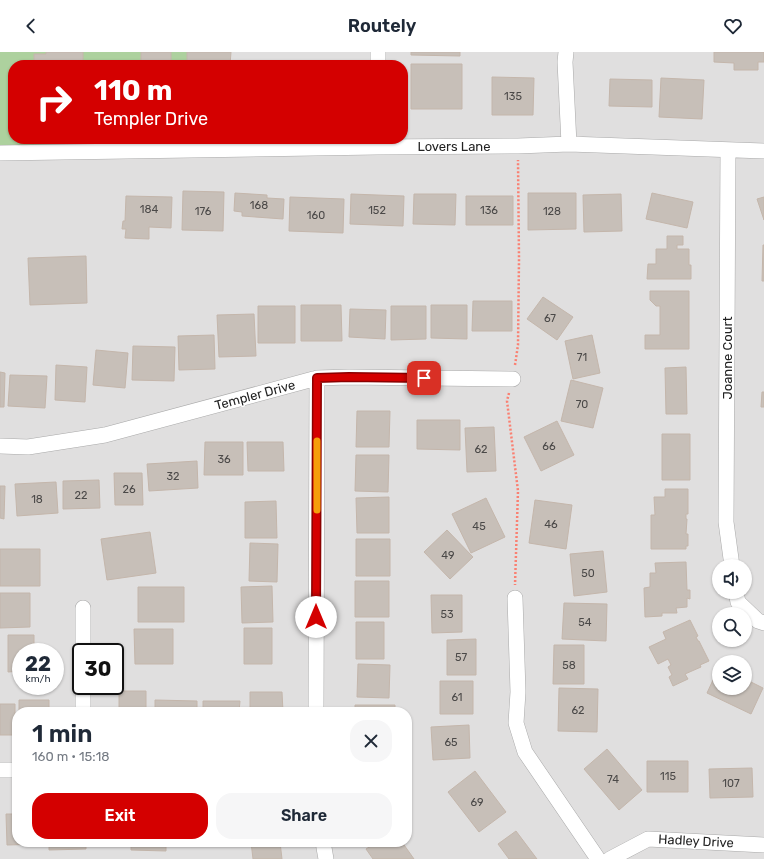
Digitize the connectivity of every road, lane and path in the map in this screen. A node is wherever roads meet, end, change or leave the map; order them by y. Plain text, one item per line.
1 (566, 52) edge
2 (340, 144) edge
3 (408, 144) edge
4 (568, 144) junction
5 (518, 146) junction
6 (728, 150) junction
7 (764, 151) edge
8 (0, 153) edge
9 (317, 378) junction
10 (513, 379) junction
11 (0, 446) edge
12 (731, 559) edge
13 (515, 598) joint
14 (737, 599) edge
15 (83, 608) dead end
16 (764, 623) edge
17 (83, 643) edge
18 (83, 695) edge
19 (83, 707) edge
20 (316, 707) edge
21 (0, 770) edge
22 (12, 770) edge
23 (764, 845) edge
24 (324, 847) edge
25 (326, 859) edge
26 (598, 859) edge
27 (610, 859) edge

1 - 4 street
2 - 8 street, Lovers Lane
3 - 5 street, Lovers Lane
4 - 5 street, Lovers Lane
4 - 6 street, Lovers Lane
5 - 10 path
6 - 7 street, Lovers Lane
6 - 12 street, Joanne Court
9 - 10 street, Templer Drive
9 - 11 street, Templer Drive
9 - 20 street
10 - 13 path
13 - 26 street
14 - 16 street
15 - 17 street
18 - 19 street
21 - 22 street
23 - 27 street, Hadley Drive
24 - 25 street

